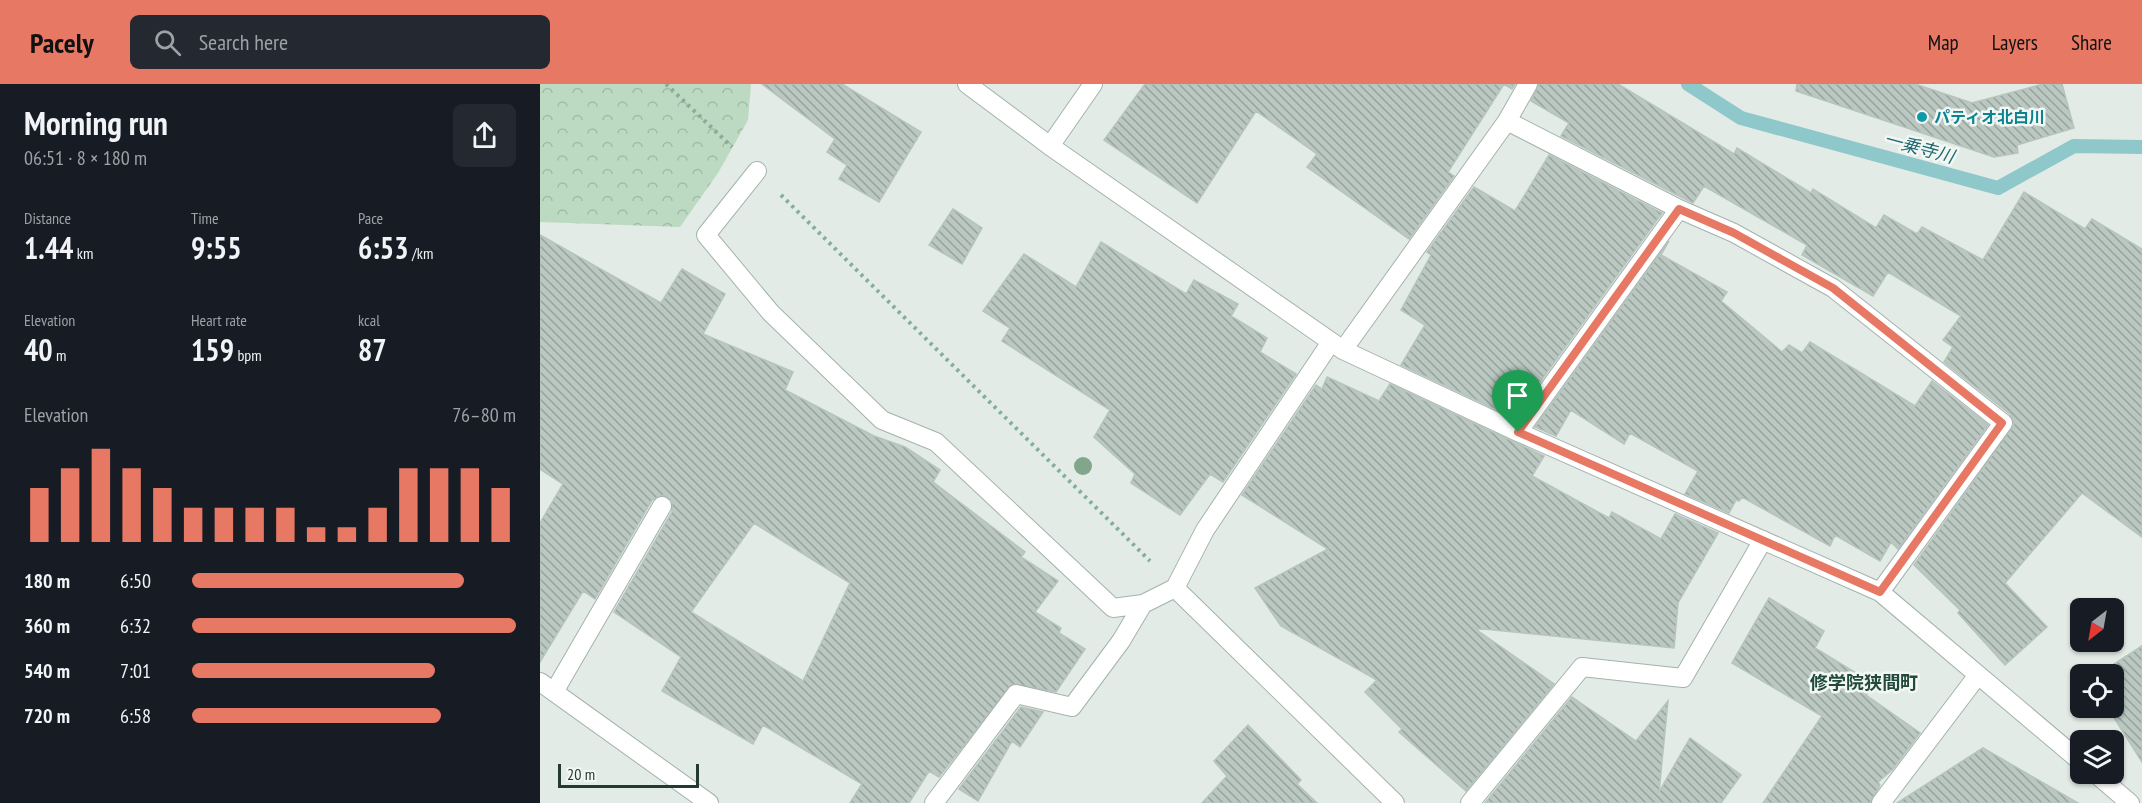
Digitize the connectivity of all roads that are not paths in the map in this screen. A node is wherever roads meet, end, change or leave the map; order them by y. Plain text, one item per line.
1 (967, 84) edge
2 (1093, 84) edge
3 (1528, 84) edge
4 (1508, 121) junction
5 (1050, 146) junction
6 (757, 171) road end
7 (1679, 209) junction
8 (1337, 346) junction
9 (1518, 432) junction
10 (662, 506) dead end
11 (1763, 540) junction
12 (1175, 588) junction
13 (1880, 592) junction
14 (1143, 604) junction
15 (1978, 675) junction
16 (547, 687) edge
17 (2070, 753) edge
18 (2108, 784) edge
19 (709, 803) edge
20 (934, 803) edge
21 (1395, 803) edge
22 (1470, 803) edge
23 (1881, 803) edge
24 (2130, 803) edge

1 - 5 street
2 - 5 street
3 - 4 street
4 - 7 street
4 - 8 street
5 - 8 street
6 - 14 street
7 - 9 street
7 - 13 street
8 - 9 street
8 - 12 street
9 - 11 street
10 - 16 street
11 - 13 street
11 - 22 street
12 - 14 street
12 - 21 street
13 - 15 street
14 - 20 street
15 - 17 street
15 - 23 street
16 - 19 street
18 - 24 street

